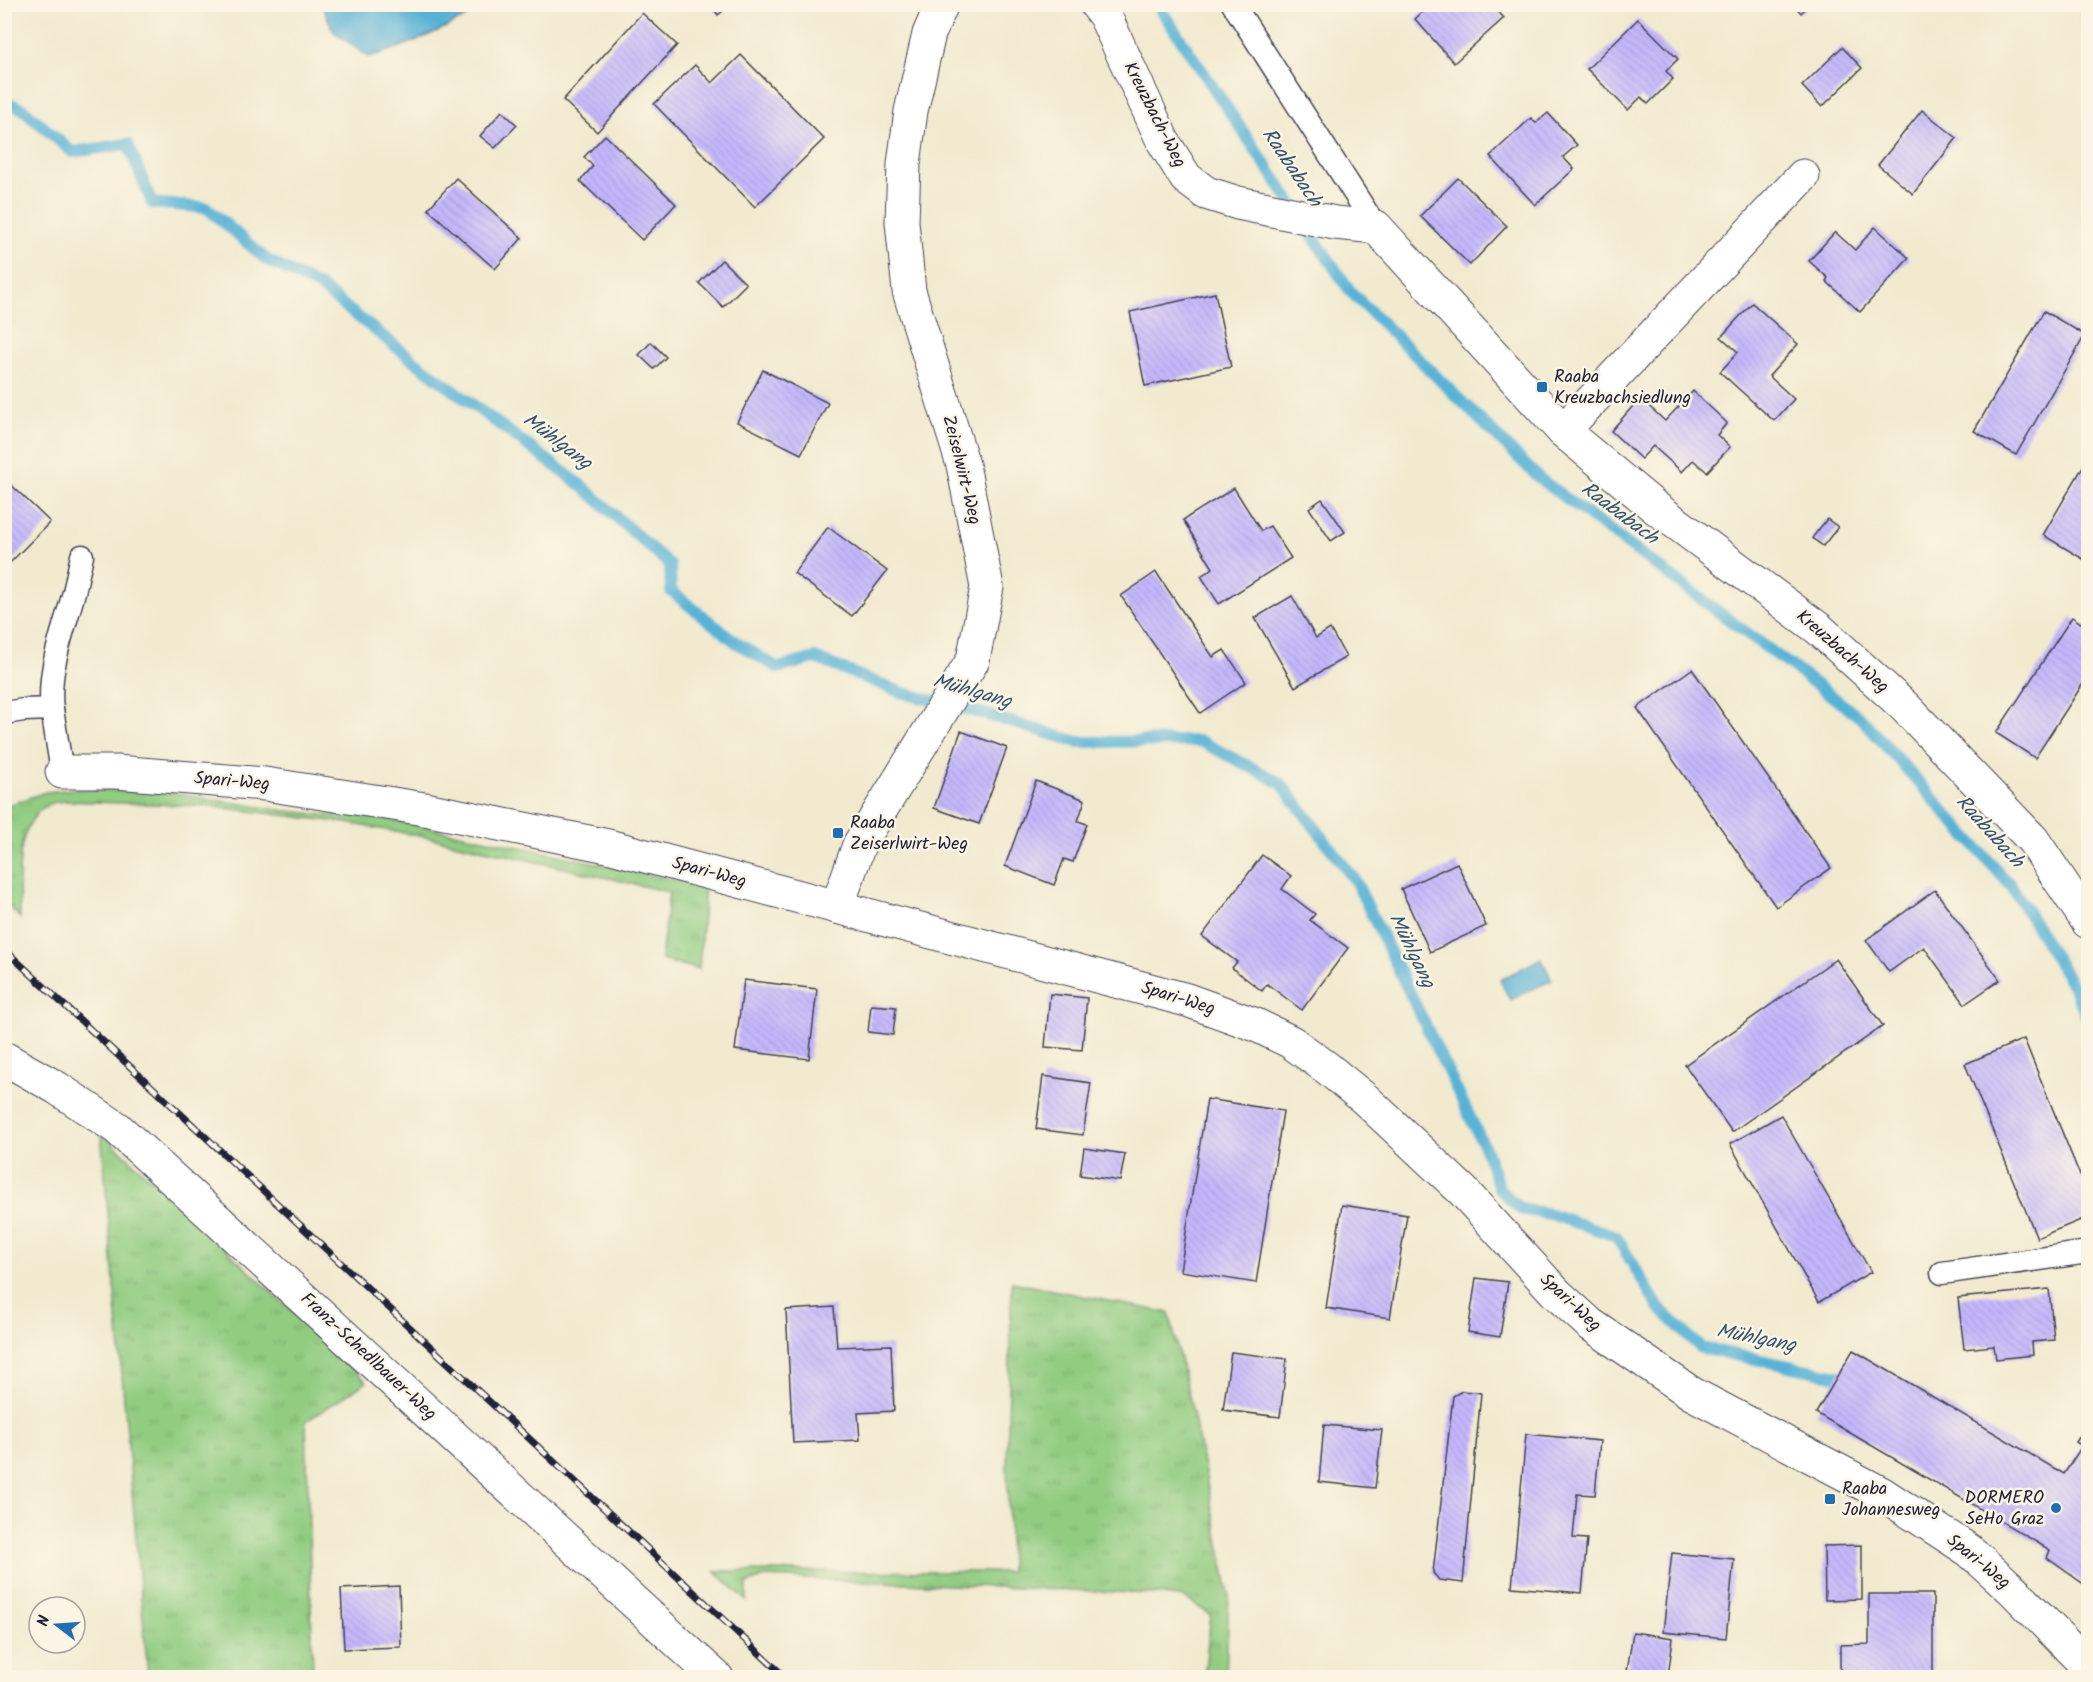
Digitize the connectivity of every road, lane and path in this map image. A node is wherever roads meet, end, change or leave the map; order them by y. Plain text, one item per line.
1 (942, 4) edge
2 (1096, 4) edge
3 (1233, 4) edge
4 (1803, 176) dead end
5 (1376, 227) junction
6 (1563, 431) junction
7 (82, 556) dead end
8 (52, 710) junction
9 (4, 712) edge
10 (62, 772) joint
11 (837, 907) junction
12 (2087, 909) edge
13 (4, 1058) edge
14 (2088, 1252) edge
15 (1942, 1273) dead end
16 (2088, 1667) edge
17 (717, 1677) edge

1 - 11 street, Zeiselwirt-Weg
2 - 5 street, Kreuzbach-Weg
3 - 5 lane, Kreuzbach-Weg
4 - 6 street
5 - 6 street, Kreuzbach-Weg
6 - 12 street, Kreuzbach-Weg
7 - 8 lane
8 - 9 lane
8 - 10 lane
10 - 11 street, Spari-Weg
11 - 16 street, Spari-Weg
13 - 17 street, Franz-Schedlbauer-Weg
14 - 15 lane

